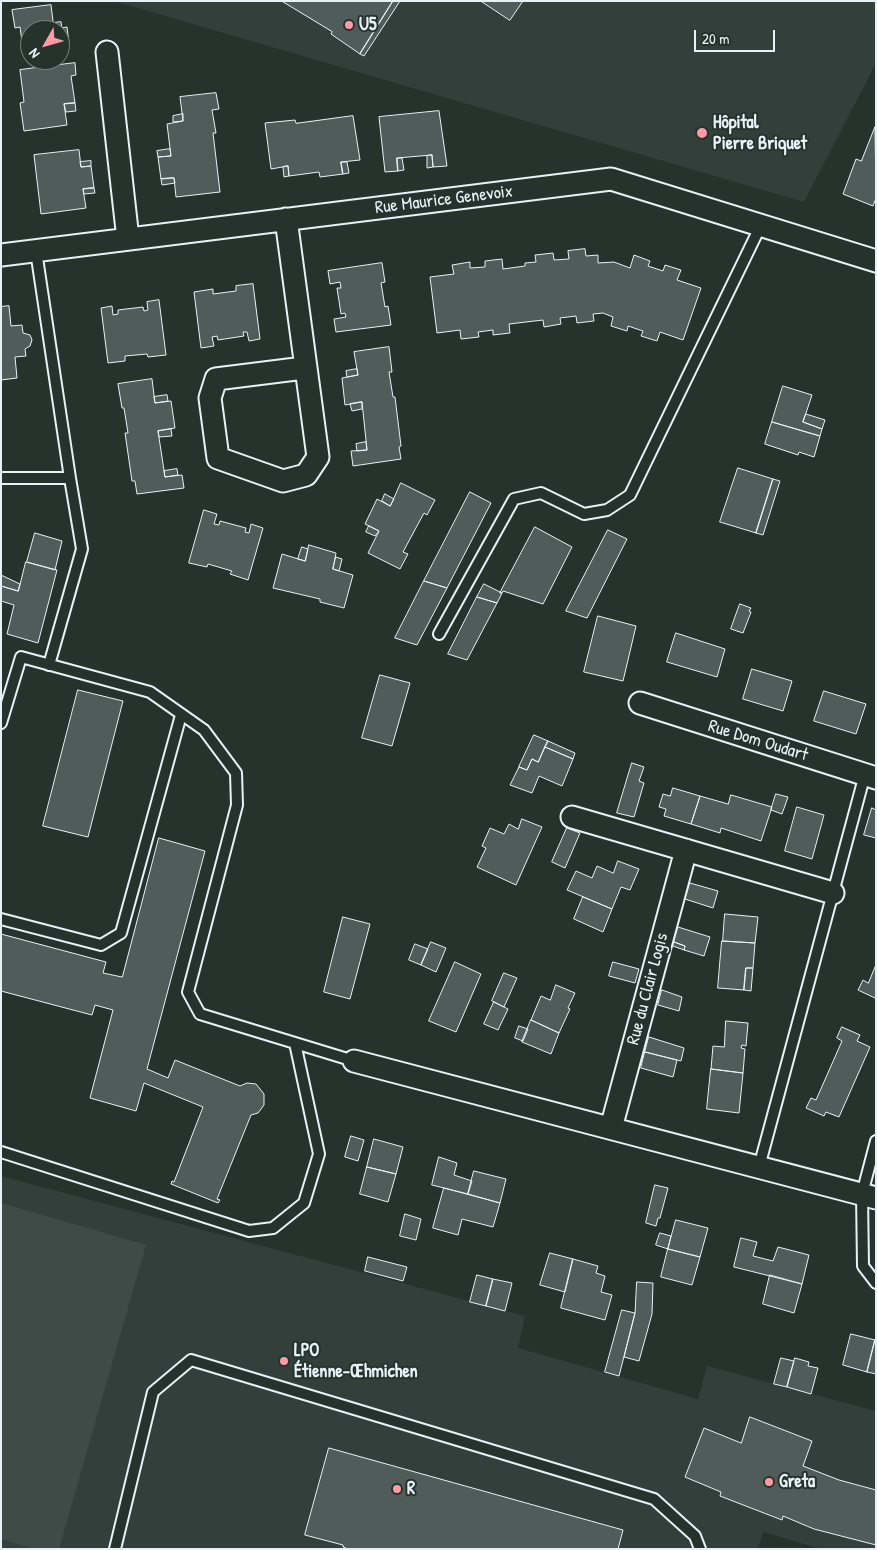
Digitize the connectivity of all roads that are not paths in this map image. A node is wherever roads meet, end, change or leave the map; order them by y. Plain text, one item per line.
1 (107, 52) dead end
2 (286, 219) junction
3 (762, 225) junction
4 (128, 239) junction
5 (36, 250) junction
6 (1, 255) edge
7 (876, 261) edge
8 (304, 368) junction
9 (1, 478) edge
10 (70, 478) junction
11 (439, 634) dead end
12 (49, 665) junction
13 (640, 703) dead end
14 (182, 714) junction
15 (1, 723) edge
16 (870, 776) edge
17 (572, 817) dead end
18 (686, 850) junction
19 (833, 893) junction
20 (1, 919) edge
21 (295, 1042) junction
22 (354, 1061) joint
23 (611, 1128) junction
24 (876, 1141) edge
25 (1, 1152) edge
26 (758, 1167) junction
27 (869, 1196) edge
28 (876, 1283) edge
29 (115, 1549) edge
30 (700, 1549) edge

1 - 4 street
2 - 3 street, Rue Maurice Genevoix
2 - 4 street, Rue Maurice Genevoix
2 - 8 street
3 - 7 street, Rue Maurice Genevoix
3 - 11 lane
4 - 5 street, Rue Maurice Genevoix
5 - 6 street, Rue Maurice Genevoix
5 - 10 lane
8 - 8 street
9 - 10 lane
10 - 12 lane
12 - 14 lane
12 - 15 lane
13 - 16 street, Rue Dom Oudart
14 - 20 lane
14 - 21 lane
16 - 19 lane
17 - 18 street
18 - 19 street
18 - 23 street, Rue du Clair Logis
19 - 26 lane
21 - 22 lane
21 - 25 lane
22 - 23 street
23 - 26 street
24 - 27 lane
26 - 27 street
27 - 28 lane
29 - 30 lane

